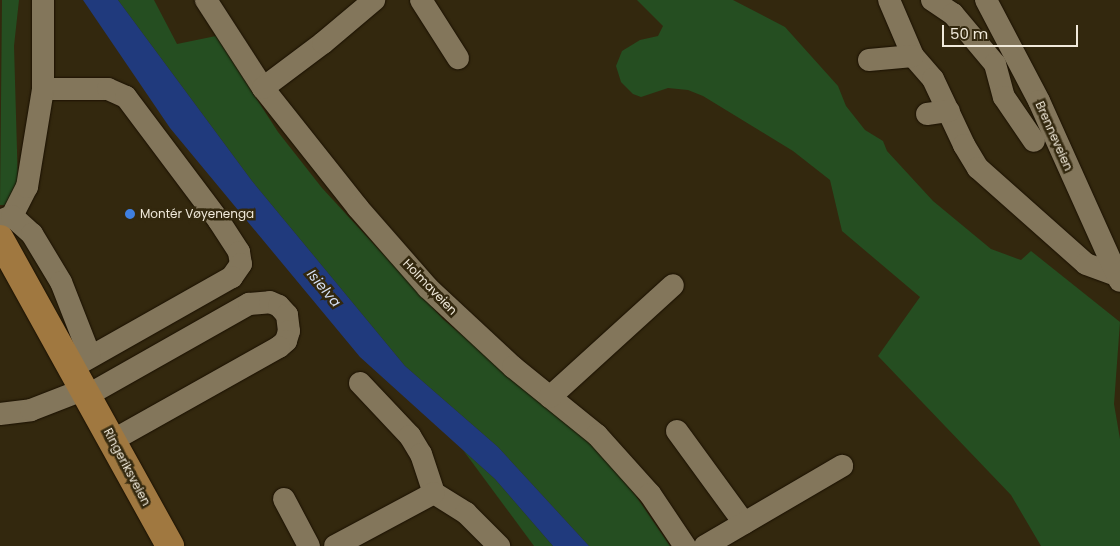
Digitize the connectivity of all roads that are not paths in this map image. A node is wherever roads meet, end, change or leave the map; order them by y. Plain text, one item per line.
1 (43, 0) edge
2 (206, 0) edge
3 (374, 0) edge
4 (421, 0) edge
5 (889, 0) edge
6 (932, 0) edge
7 (986, 0) edge
8 (913, 56) junction
9 (458, 58) dead end
10 (869, 60) dead end
11 (263, 88) junction
12 (43, 90) junction
13 (1034, 141) dead end
14 (4, 225) edge
15 (1118, 278) edge
16 (672, 285) dead end
17 (84, 377) junction
18 (360, 383) dead end
19 (550, 397) junction
20 (0, 414) edge
21 (677, 431) dead end
22 (113, 440) junction
23 (842, 466) dead end
24 (434, 493) junction
25 (284, 499) dead end
26 (744, 524) junction
27 (170, 546) edge
28 (309, 546) edge
29 (335, 546) edge
30 (499, 546) edge
31 (685, 546) edge
32 (705, 546) edge

1 - 12 street
2 - 11 street, Holmaveien
3 - 11 street
4 - 9 street
5 - 8 street, Brenneveien
6 - 13 street
7 - 15 street, Brenneveien
8 - 10 street
8 - 15 street, Brenneveien
11 - 19 street, Holmaveien
12 - 14 street
12 - 17 street
14 - 17 main road, Ringeriksveien
16 - 19 street
17 - 20 street
17 - 22 main road, Ringeriksveien
17 - 22 street
18 - 24 street
19 - 31 street, Holmaveien
21 - 26 street
22 - 27 main road, Ringeriksveien
23 - 26 street
24 - 29 street
24 - 30 street
25 - 28 street
26 - 32 street

